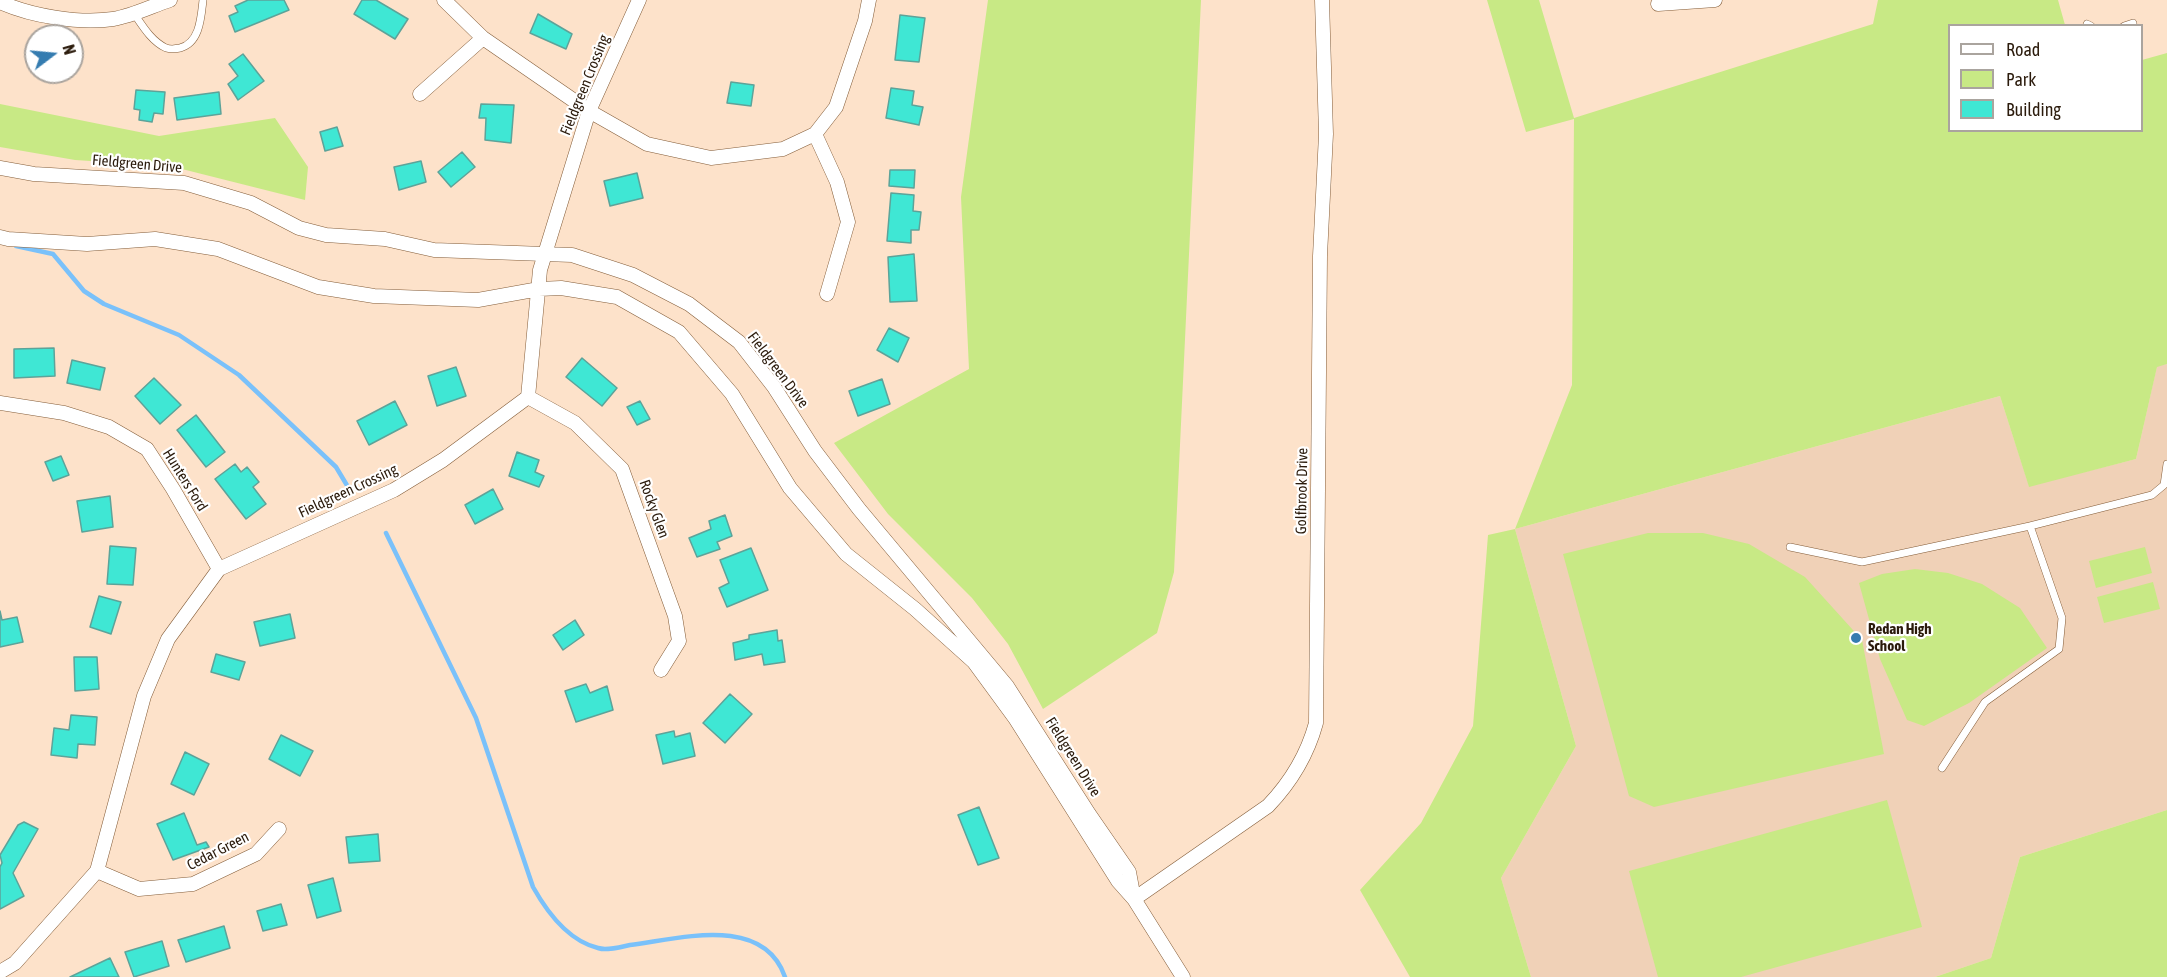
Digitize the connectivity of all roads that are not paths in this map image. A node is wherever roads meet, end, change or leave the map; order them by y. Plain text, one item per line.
1 (170, 0) edge
2 (203, 0) edge
3 (444, 0) edge
4 (639, 0) edge
5 (868, 0) edge
6 (1322, 0) edge
7 (1715, 0) edge
8 (0, 2) edge
9 (1658, 4) dead end
10 (133, 12) junction
11 (2133, 23) dead end
12 (2130, 24) edge
13 (483, 38) junction
14 (420, 94) dead end
15 (589, 111) junction
16 (815, 134) junction
17 (0, 168) edge
18 (0, 237) edge
19 (545, 252) junction
20 (539, 289) junction
21 (828, 294) dead end
22 (528, 397) junction
23 (0, 403) edge
24 (2167, 464) edge
25 (2030, 526) junction
26 (1790, 547) dead end
27 (219, 569) junction
28 (661, 670) dead end
29 (1942, 768) dead end
30 (279, 829) dead end
31 (97, 871) junction
32 (1134, 899) junction
33 (0, 972) edge
34 (1183, 977) edge

1 - 10 street
2 - 10 lane
3 - 13 street
4 - 15 street, Fieldgreen Crossing
5 - 16 street
6 - 32 street, Golfbrook Drive
7 - 9 street
8 - 10 street
11 - 12 lane
13 - 14 street
13 - 15 street
15 - 16 street
15 - 19 street, Fieldgreen Crossing
16 - 21 street
17 - 19 street, Fieldgreen Drive
18 - 20 street, Fieldgreen Drive
19 - 20 street, Fieldgreen Crossing
19 - 32 street, Fieldgreen Drive
20 - 22 street, Fieldgreen Crossing
20 - 32 street, Fieldgreen Drive
22 - 27 street, Fieldgreen Crossing
22 - 28 street, Rocky Glen
23 - 27 street, Hunters Ford
24 - 25 lane
25 - 26 lane
25 - 29 lane
27 - 31 street, Fieldgreen Crossing
30 - 31 street, Cedar Green
31 - 33 street, Fieldgreen Crossing
32 - 34 street, Fieldgreen Drive

